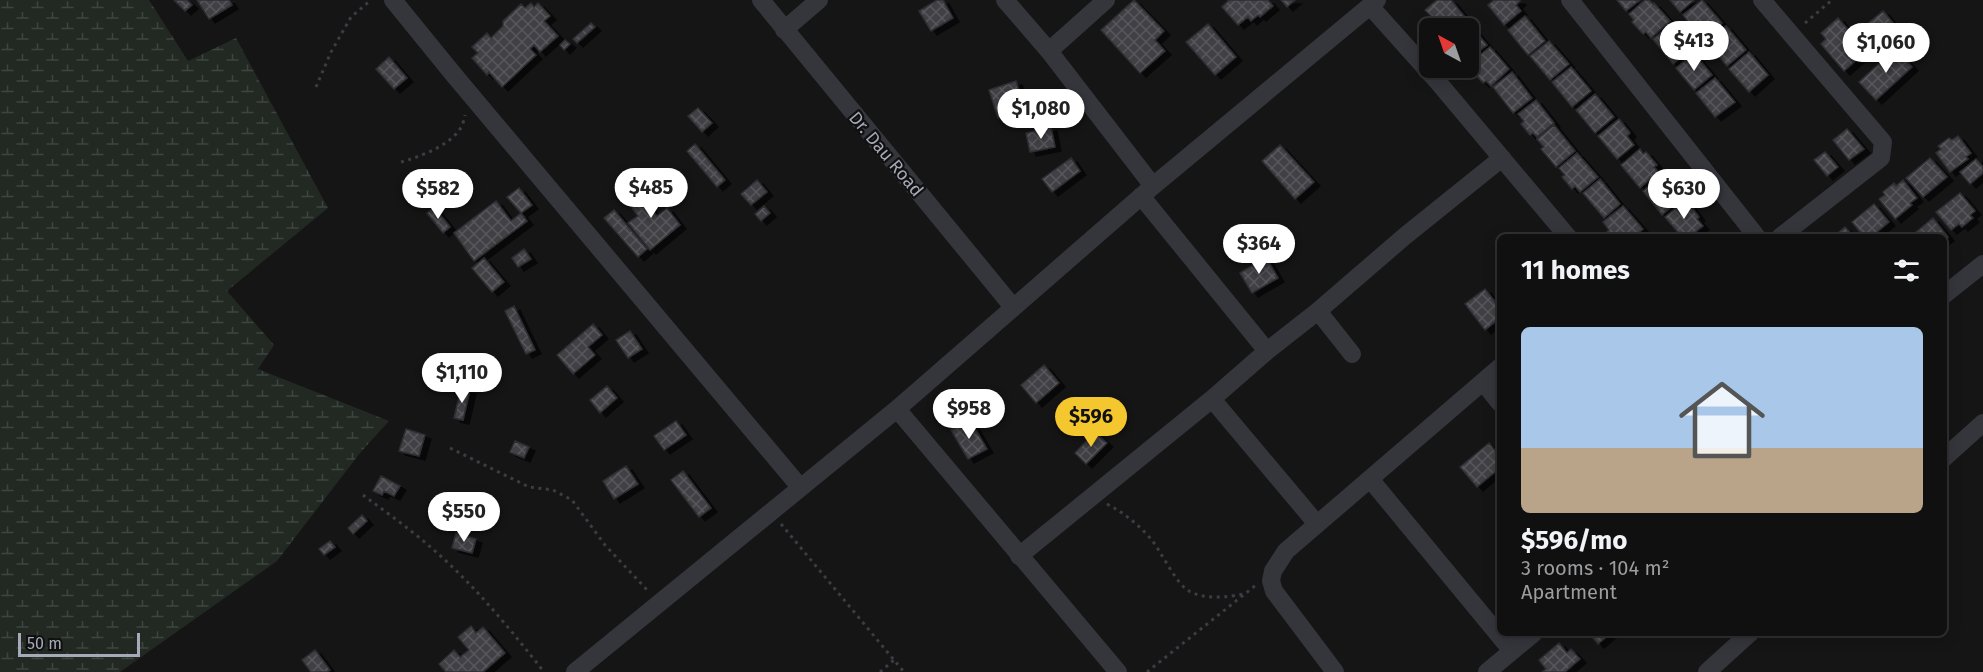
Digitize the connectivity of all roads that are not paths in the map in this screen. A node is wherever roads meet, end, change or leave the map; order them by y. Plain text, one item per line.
1 (393, 0) edge
2 (760, 0) edge
3 (819, 0) edge
4 (1005, 0) edge
5 (1106, 0) edge
6 (1570, 0) edge
7 (1762, 0) edge
8 (1374, 3) edge
9 (784, 30) junction
10 (1049, 51) junction
11 (1502, 158) junction
12 (1147, 191) junction
13 (1565, 234) edge
14 (1755, 234) edge
15 (1784, 234) edge
16 (1983, 264) edge
17 (1947, 293) edge
18 (1013, 307) junction
19 (1318, 311) junction
20 (1267, 351) junction
21 (1352, 354) dead end
22 (1497, 370) edge
23 (1483, 382) junction
24 (1212, 399) junction
25 (1497, 399) edge
26 (897, 410) junction
27 (1983, 423) edge
28 (1947, 455) edge
29 (1370, 479) junction
30 (800, 487) junction
31 (1317, 524) junction
32 (1019, 556) junction
33 (1497, 633) edge
34 (1500, 636) edge
35 (1530, 636) edge
36 (1747, 636) edge
37 (1512, 651) junction
38 (575, 672) edge
39 (1118, 672) edge
40 (1335, 672) edge
41 (1487, 672) edge
42 (1707, 672) edge

1 - 30 street
2 - 9 street, Dr. Dau Road
3 - 9 street
4 - 10 street
5 - 10 street
6 - 14 street
7 - 15 street
8 - 11 street
8 - 12 street
9 - 18 street, Dr. Dau Road
10 - 12 street
11 - 13 street
11 - 19 street
12 - 18 street
12 - 20 street
16 - 17 street
18 - 26 street
19 - 20 street
19 - 21 street
20 - 24 street
22 - 23 street
23 - 25 street
23 - 29 street
24 - 31 street
24 - 32 street
26 - 30 street
26 - 32 street
27 - 28 street
29 - 31 street
29 - 33 street
30 - 38 street
31 - 40 street
32 - 39 street
34 - 37 street
35 - 37 street
36 - 42 street
37 - 41 street

